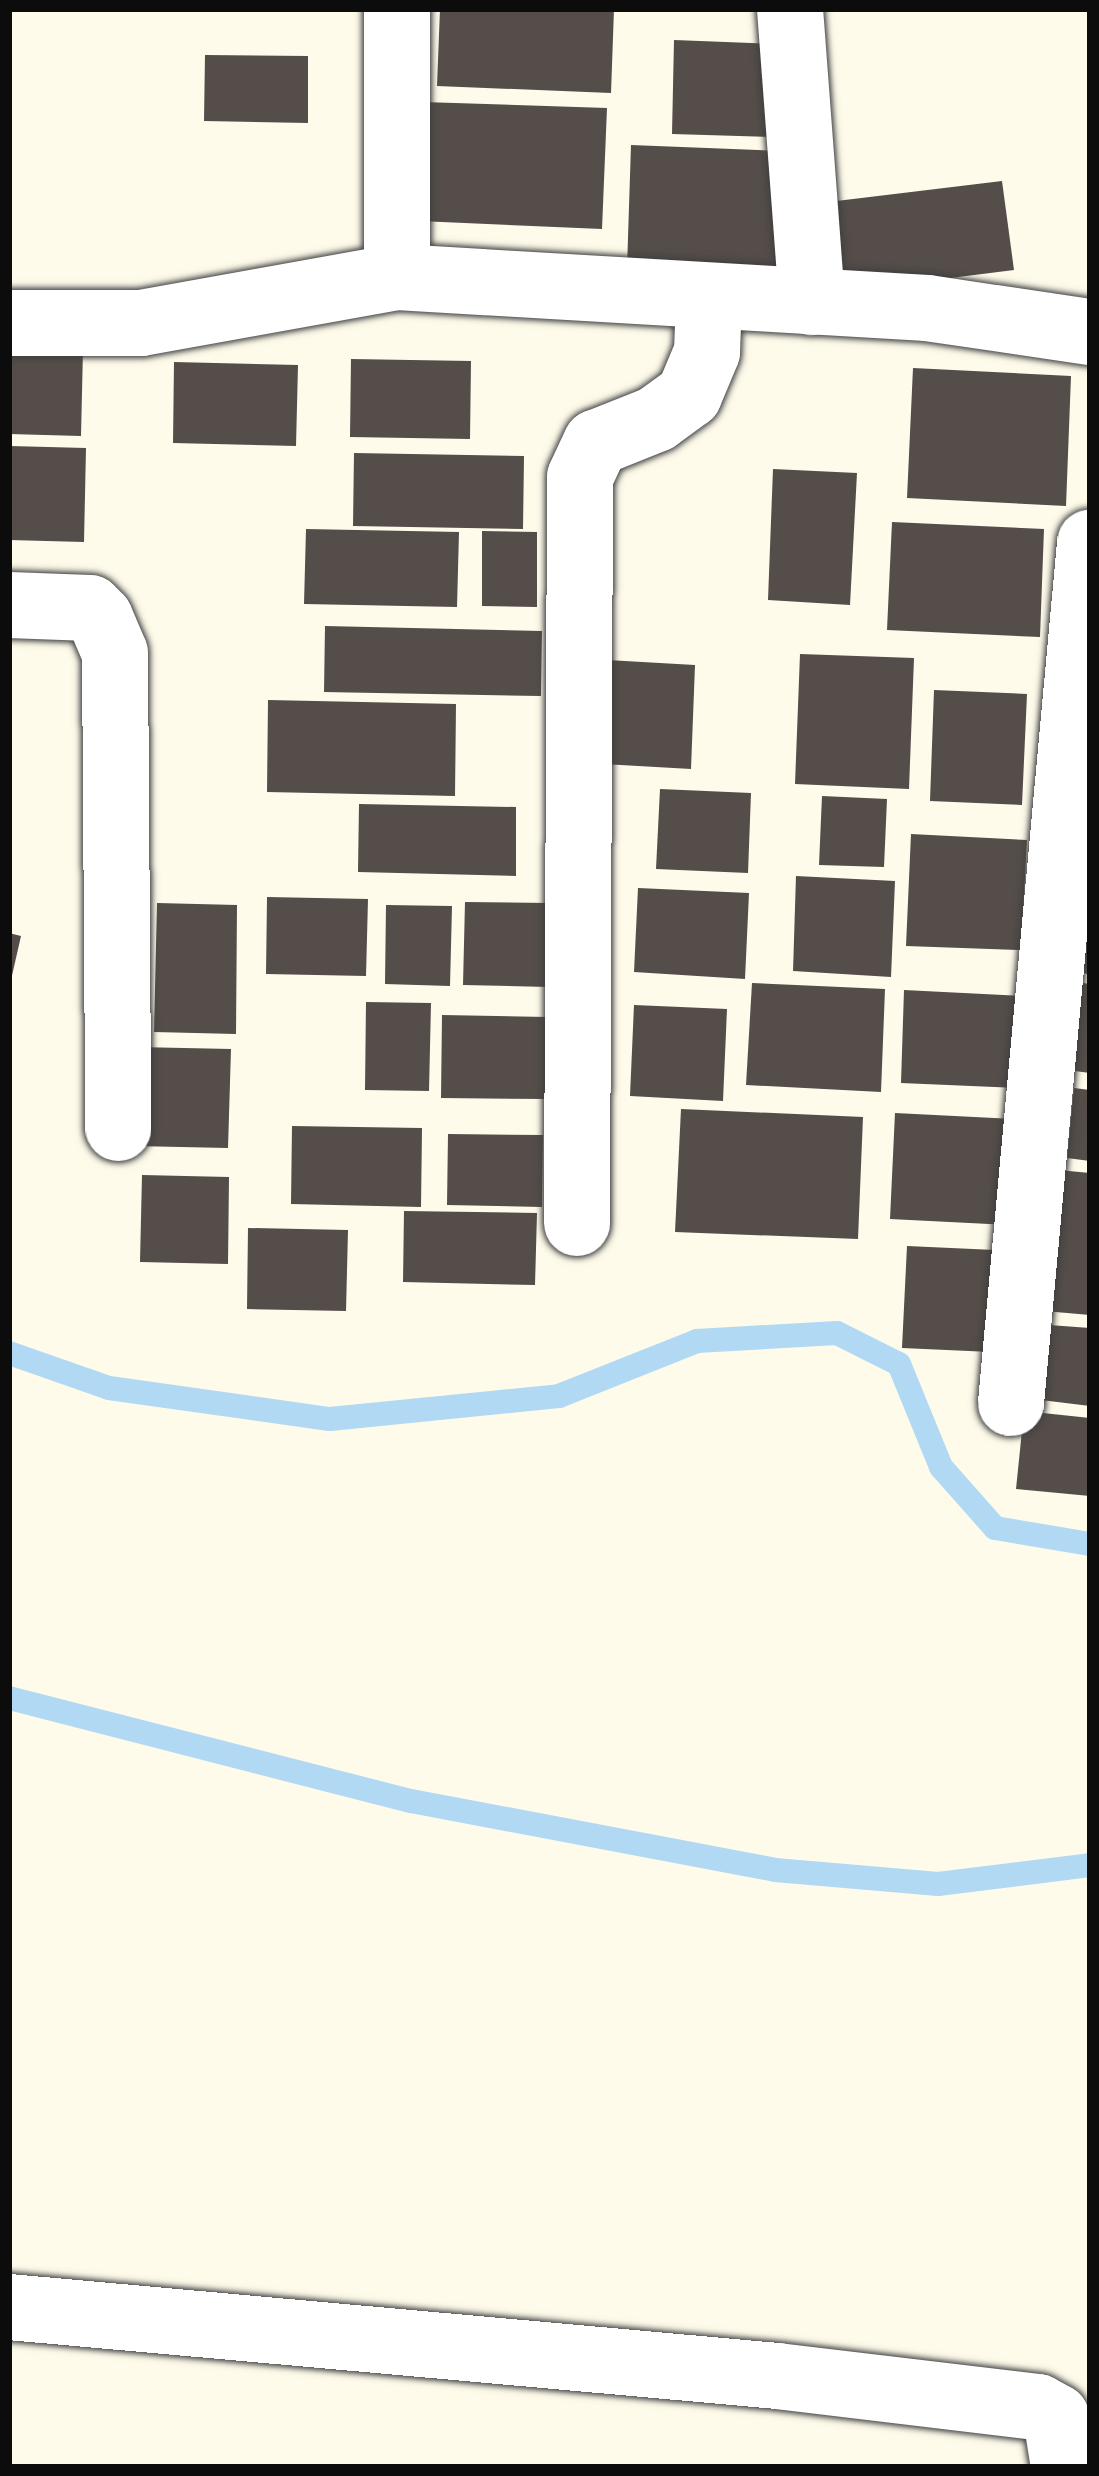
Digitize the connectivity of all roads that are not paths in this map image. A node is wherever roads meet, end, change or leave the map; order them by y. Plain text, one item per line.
1 (397, 9) edge
2 (790, 9) edge
3 (397, 277) junction
4 (709, 297) junction
5 (812, 302) junction
6 (9, 323) edge
7 (1090, 332) edge
8 (1090, 543) edge
9 (9, 605) edge
10 (118, 1129) dead end
11 (577, 1222) dead end
12 (1011, 1403) dead end
13 (9, 2307) edge
14 (1064, 2467) edge

1 - 3 street
2 - 5 street
3 - 4 street
3 - 6 street
4 - 5 street
4 - 11 street
5 - 7 street
8 - 12 street
9 - 10 street
13 - 14 street

